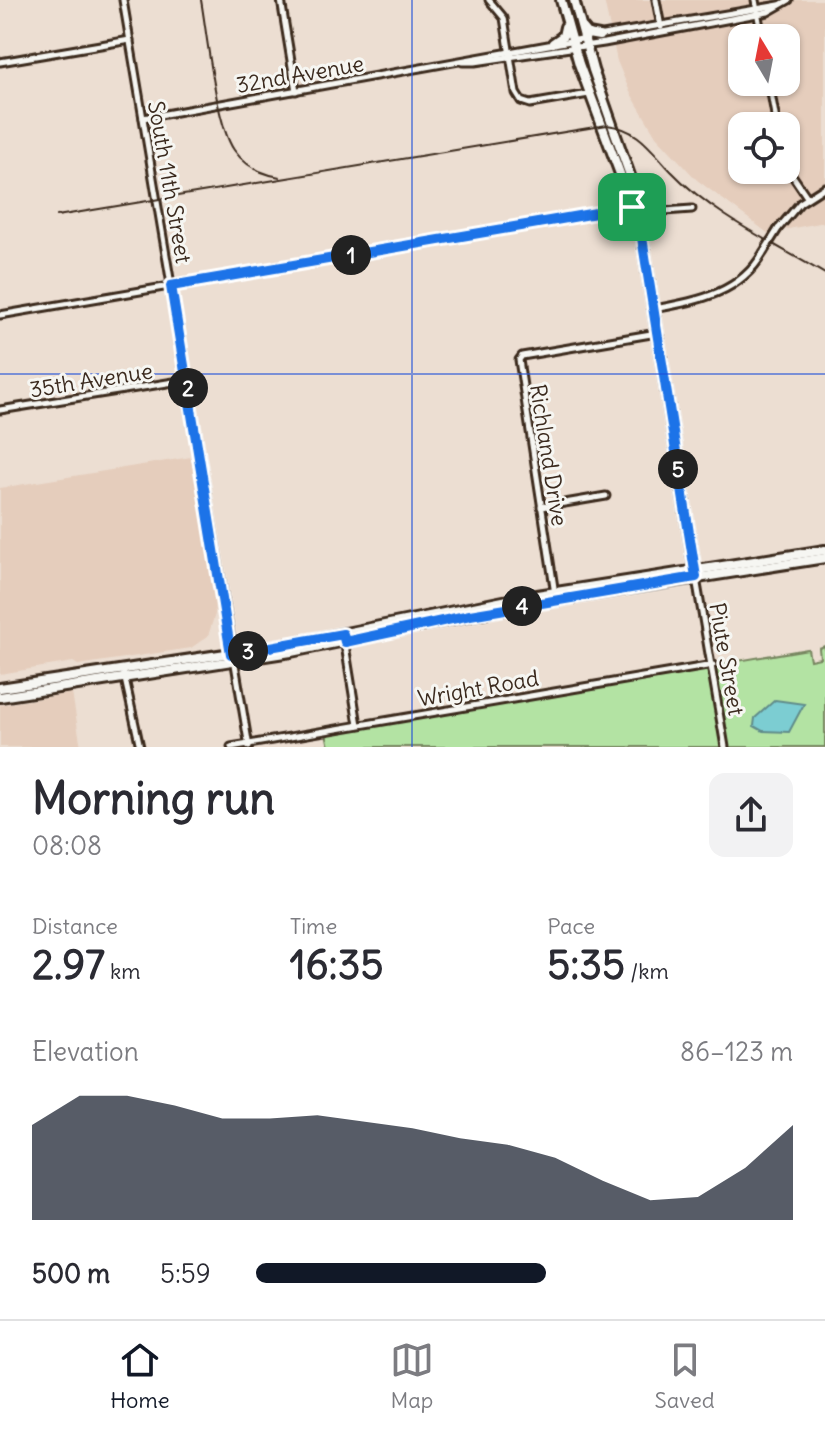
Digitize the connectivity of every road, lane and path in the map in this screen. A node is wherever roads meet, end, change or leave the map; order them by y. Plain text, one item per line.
1 (123, 0) edge
2 (281, 0) edge
3 (489, 0) edge
4 (561, 0) edge
5 (574, 0) edge
6 (656, 0) edge
7 (755, 0) edge
8 (789, 0) edge
9 (757, 11) junction
10 (565, 14) junction
11 (578, 18) junction
12 (759, 24) edge
13 (661, 28) junction
14 (599, 36) junction
15 (130, 40) junction
16 (584, 42) junction
17 (553, 43) junction
18 (572, 43) junction
19 (511, 54) junction
20 (0, 62) edge
21 (296, 91) junction
22 (589, 94) junction
23 (143, 118) junction
24 (798, 184) edge
25 (825, 187) edge
26 (807, 197) junction
27 (692, 209) dead end
28 (636, 212) junction
29 (171, 286) junction
30 (653, 309) junction
31 (0, 315) edge
32 (657, 333) junction
33 (186, 380) junction
34 (0, 410) edge
35 (606, 496) dead end
36 (541, 507) junction
37 (825, 550) edge
38 (825, 558) edge
39 (695, 573) junction
40 (556, 596) junction
41 (344, 638) junction
42 (232, 658) junction
43 (713, 665) junction
44 (124, 674) junction
45 (0, 688) edge
46 (0, 697) edge
47 (358, 725) junction
48 (248, 746) edge
49 (140, 747) edge
50 (231, 747) edge
51 (725, 747) edge

1 - 15 street, South 11th Street
2 - 21 street
3 - 19 street
4 - 10 main road
5 - 11 main road
6 - 13 street
7 - 9 street
8 - 9 street, 32nd Avenue
9 - 12 street
9 - 13 street, 32nd Avenue
10 - 17 main road
10 - 18 main road
11 - 14 main road
11 - 16 main road
13 - 14 street, 32nd Avenue
13 - 16 street, 32nd Avenue
14 - 16 street, 32nd Avenue
15 - 20 street
15 - 23 street, South 11th Street
16 - 18 street, 32nd Avenue
16 - 28 main road
17 - 18 street, 32nd Avenue
17 - 19 street, 32nd Avenue
18 - 19 street, 32nd Avenue
18 - 22 main road
19 - 21 street, 32nd Avenue
19 - 22 street
21 - 23 street, 32nd Avenue
22 - 28 main road
23 - 29 street, South 11th Street
24 - 26 street
25 - 26 street
26 - 30 street, bridge
27 - 28 street
28 - 29 street
28 - 30 main road
29 - 31 street
29 - 33 street, South 11th Street
30 - 32 main road
32 - 36 street, Richland Drive
32 - 39 main road
33 - 34 street, 35th Avenue
33 - 42 street, South 11th Street
35 - 36 street
36 - 40 street, Richland Drive
37 - 39 main road
38 - 39 main road
39 - 40 main road
39 - 43 street, Piute Street
40 - 41 main road
41 - 42 main road
41 - 47 street
42 - 44 main road
42 - 48 street, South 11th Street
43 - 47 street, Wright Road
43 - 51 street, Piute Street
44 - 45 main road
44 - 46 main road
44 - 49 street
47 - 48 street, Wright Road
48 - 50 street, Wright Road

